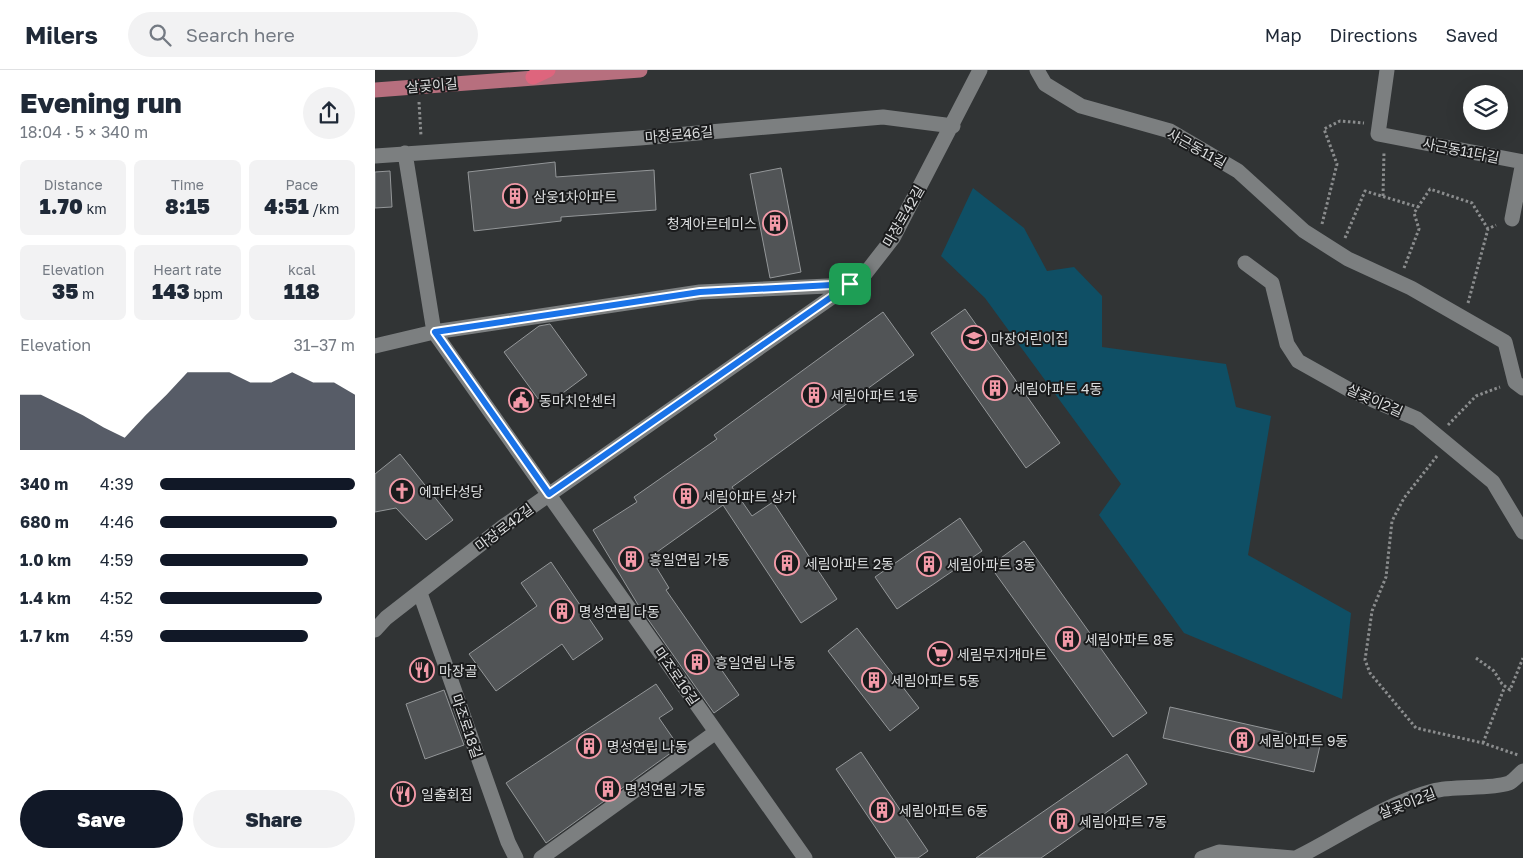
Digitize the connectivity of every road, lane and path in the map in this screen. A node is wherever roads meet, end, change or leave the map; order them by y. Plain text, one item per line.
1 (548, 70) edge
2 (640, 70) edge
3 (980, 70) edge
4 (1037, 70) edge
5 (1387, 70) edge
6 (533, 77) junction
7 (418, 86) junction
8 (375, 90) edge
9 (953, 126) junction
10 (1382, 130) junction
11 (423, 152) junction
12 (405, 153) junction
13 (375, 156) edge
14 (1383, 196) junction
15 (1418, 207) junction
16 (1512, 218) joint
17 (1488, 229) junction
18 (1318, 239) junction
19 (1339, 253) junction
20 (1245, 263) dead end
21 (1398, 282) junction
22 (850, 284) junction
23 (1464, 318) junction
24 (435, 332) junction
25 (375, 346) edge
26 (1519, 385) edge
27 (1442, 440) junction
28 (549, 494) junction
29 (1523, 532) edge
30 (420, 593) junction
31 (375, 630) edge
32 (1476, 658) dead end
33 (1523, 658) edge
34 (1505, 686) junction
35 (716, 732) junction
36 (1483, 743) junction
37 (1523, 757) edge
38 (1523, 770) edge
39 (517, 858) edge
40 (541, 858) edge
41 (805, 858) edge
42 (1201, 858) edge
43 (1295, 858) edge

1 - 6 highway
2 - 6 main road, 살곶이길
3 - 9 street, 마장로42길
4 - 18 street, 사근동11길
5 - 10 street
6 - 7 main road, 살곶이길
7 - 8 main road, 살곶이길
7 - 11 path
9 - 11 street, 마장로46길
9 - 22 street, 마장로42길
10 - 14 path
10 - 16 street, 사근동11다길
10 - 18 path
11 - 12 street, 마장로46길
12 - 13 street, 마장로46길
12 - 24 street
14 - 15 path
14 - 19 path
15 - 17 path
15 - 21 path
16 - 17 path
17 - 23 path
18 - 19 street, 사근동11길
19 - 21 street, 사근동11길
20 - 27 street, 살곶이2길
21 - 23 street, 사근동11길
22 - 24 street
22 - 28 street, 마장로42길
23 - 26 street, 사근동11길
24 - 25 street
24 - 28 street
26 - 27 path
27 - 29 street, 살곶이2길
27 - 36 path
28 - 30 street, 마장로42길
28 - 35 street, 마조로16길
30 - 31 street, 마장로42길
30 - 39 street, 마조로18길
32 - 34 path
33 - 34 path
34 - 36 path
35 - 40 street
35 - 41 street, 마조로16길
36 - 37 path
38 - 43 street, 살곶이2길
42 - 43 street, 살곶이2길

